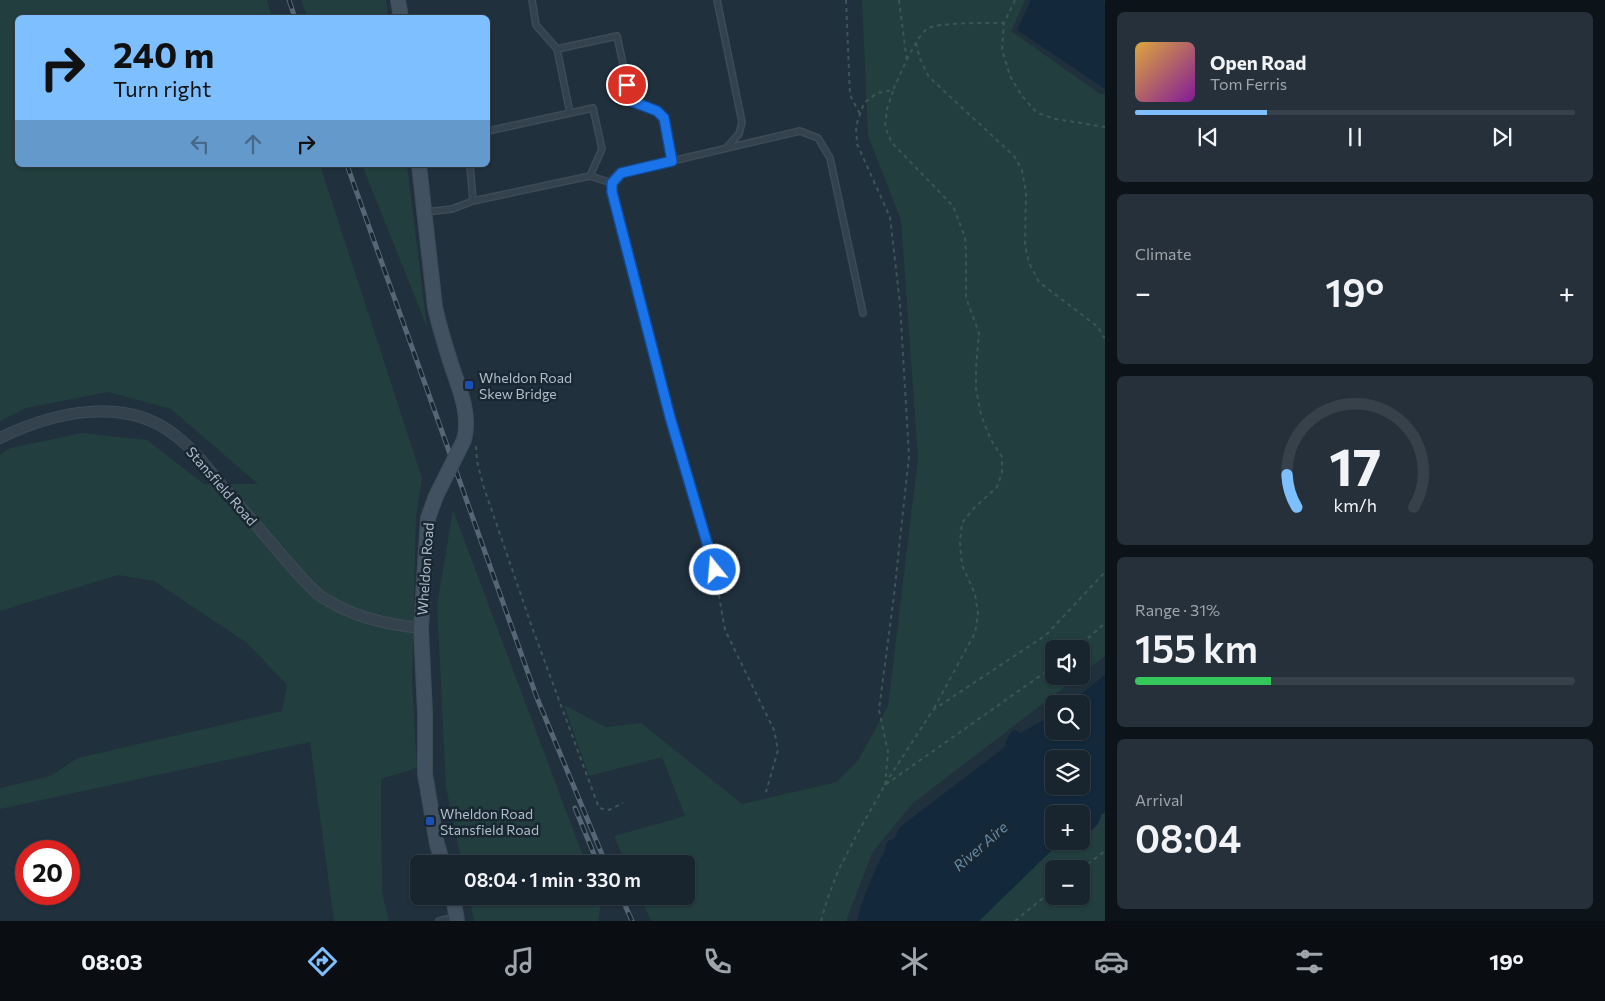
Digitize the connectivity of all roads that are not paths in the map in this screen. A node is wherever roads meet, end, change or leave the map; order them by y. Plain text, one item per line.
1 (398, 0) edge
2 (532, 0) edge
3 (717, 0) edge
4 (400, 15) edge
5 (558, 49) junction
6 (570, 113) junction
7 (490, 131) edge
8 (727, 147) junction
9 (672, 161) junction
10 (419, 167) edge
11 (470, 167) edge
12 (590, 176) junction
13 (612, 183) junction
14 (473, 201) junction
15 (425, 212) junction
16 (863, 313) dead end
17 (0, 438) edge
18 (715, 570) road end
19 (421, 628) junction
20 (440, 855) edge
21 (454, 905) edge
22 (456, 919) edge
23 (439, 921) edge

1 - 4 street
2 - 5 lane
3 - 8 lane
5 - 6 lane
5 - 9 lane
6 - 7 lane
6 - 12 lane
8 - 9 lane
8 - 16 lane
9 - 13 lane
10 - 15 street, Wheldon Road
11 - 14 lane
12 - 13 lane
12 - 14 lane
13 - 18 lane
14 - 15 lane
15 - 19 street, Wheldon Road, bridge
17 - 19 street, Stansfield Road
19 - 20 street, Wheldon Road
21 - 22 street
22 - 23 lane

